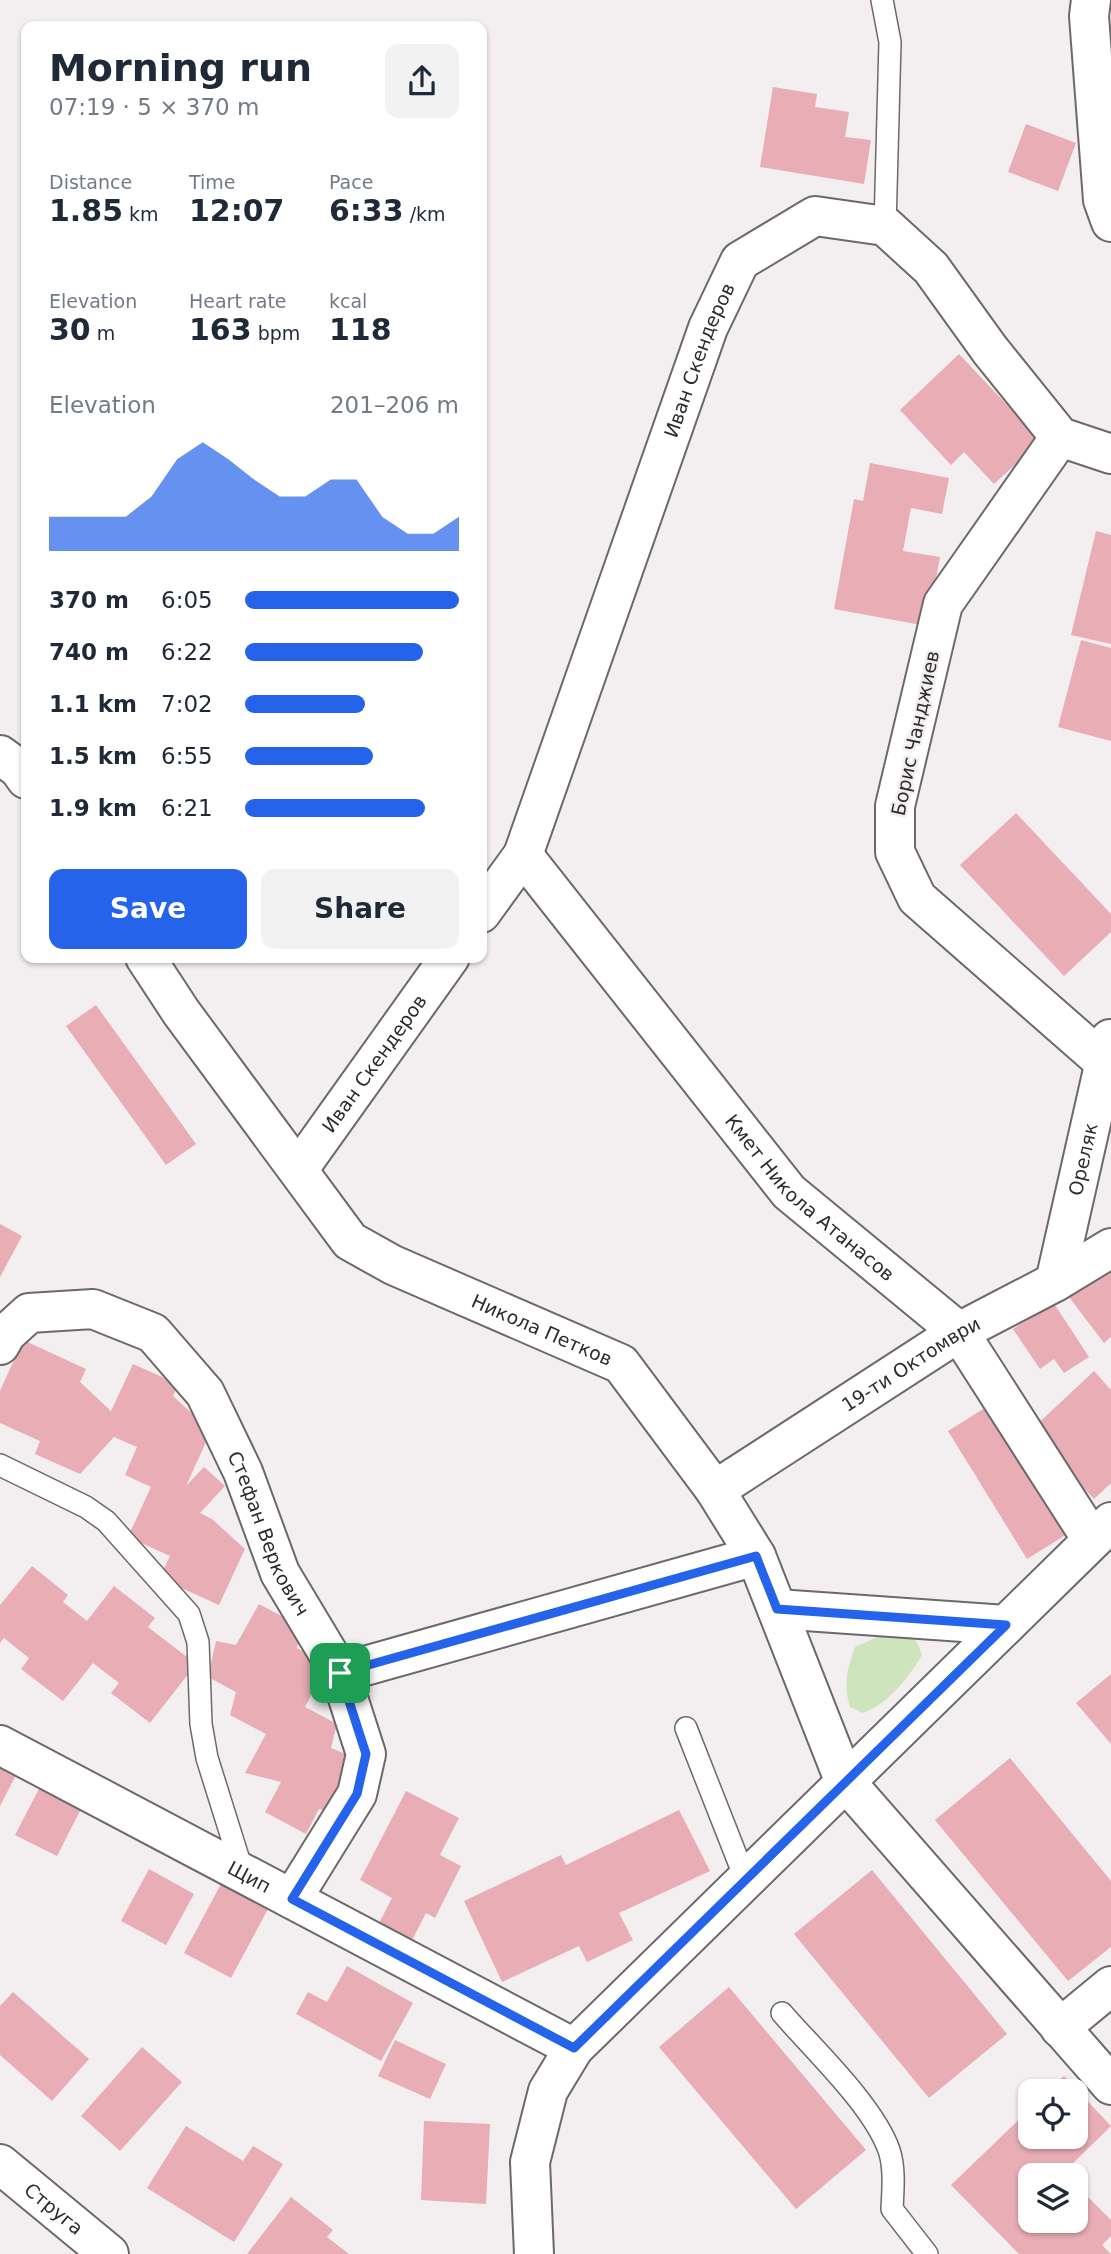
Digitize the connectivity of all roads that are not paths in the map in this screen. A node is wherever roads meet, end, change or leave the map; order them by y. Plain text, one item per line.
1 (882, 0) edge
2 (1091, 0) edge
3 (1111, 222) edge
4 (885, 226) junction
5 (1060, 437) junction
6 (1111, 454) edge
7 (0, 755) edge
8 (21, 772) edge
9 (523, 855) junction
10 (487, 906) edge
11 (149, 963) edge
12 (446, 963) edge
13 (1108, 1050) edge
14 (298, 1170) junction
15 (1111, 1248) edge
16 (1055, 1282) junction
17 (959, 1332) junction
18 (0, 1345) edge
19 (0, 1465) edge
20 (715, 1490) junction
21 (1101, 1530) edge
22 (756, 1556) junction
23 (777, 1609) junction
24 (1006, 1625) junction
25 (340, 1673) junction
26 (686, 1728) dead end
27 (0, 1745) edge
28 (844, 1780) junction
29 (243, 1873) junction
30 (745, 1878) junction
31 (292, 1899) junction
32 (1111, 1986) edge
33 (782, 2013) dead end
34 (1060, 2028) junction
35 (574, 2048) junction
36 (1111, 2085) edge
37 (0, 2164) edge
38 (109, 2254) edge
39 (534, 2254) edge
40 (927, 2254) edge

1 - 4 lane
2 - 3 street
4 - 5 street
4 - 9 street, Иван Скендеров
5 - 6 street
5 - 13 street, Борис Чанджиев
7 - 8 street
9 - 10 street, Иван Скендеров
9 - 17 street, Кмет Никола Атанасов
11 - 14 street, Никола Петков
12 - 14 street, Иван Скендеров
13 - 16 street, Ореляк
14 - 20 street, Никола Петков
15 - 16 street, 19-ти Октомври
16 - 17 street, 19-ти Октомври
17 - 20 street, 19-ти Октомври
17 - 21 street, Кмет Никола Атанасов
18 - 25 street, Стефан Веркович
19 - 29 lane
20 - 22 street, Никола Петков
21 - 24 street
22 - 23 street, Никола Петков
22 - 25 street
23 - 24 street
23 - 28 street, Никола Петков
24 - 28 street
25 - 31 street, Стефан Веркович
26 - 30 lane
27 - 29 street, Щип
28 - 30 street
28 - 34 street, Никола Петков
29 - 31 street, Щип
30 - 35 street
31 - 35 street, Щип
32 - 34 street
33 - 40 lane
34 - 36 street, Никола Петков
35 - 39 street
37 - 38 street, Струга

